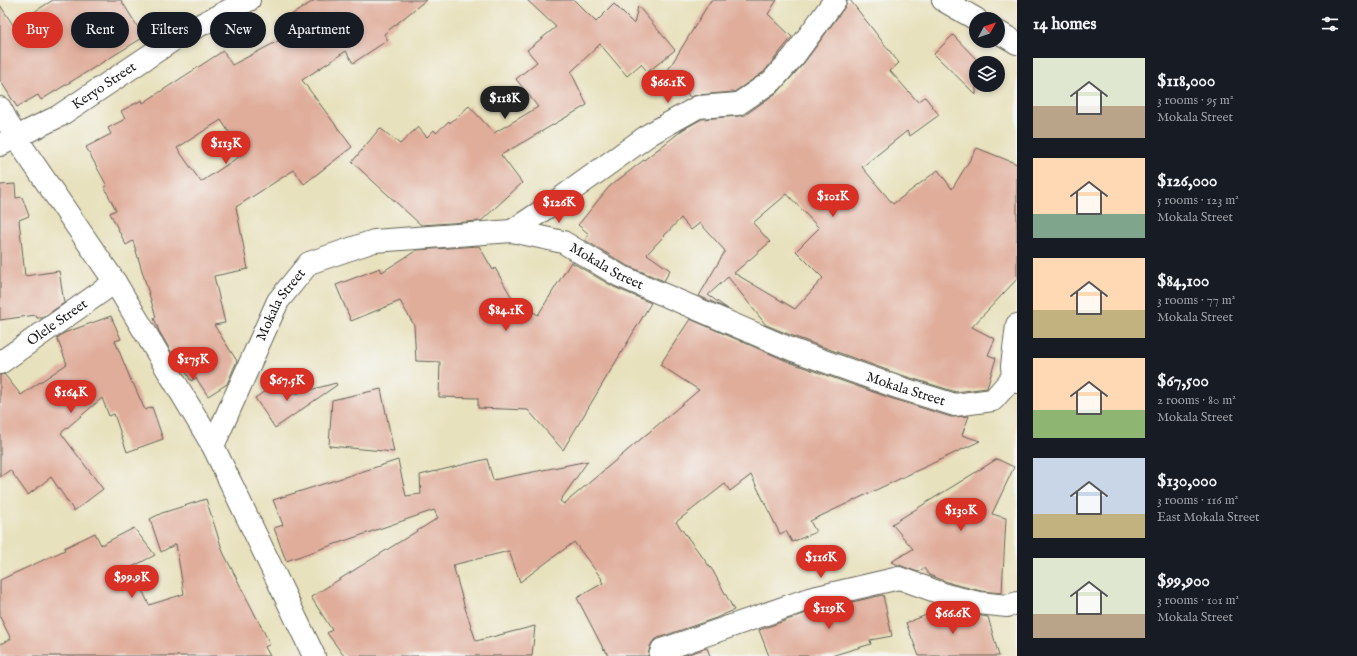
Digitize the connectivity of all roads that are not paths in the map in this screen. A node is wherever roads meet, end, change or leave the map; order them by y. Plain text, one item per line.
1 (249, 0) edge
2 (835, 0) edge
3 (943, 0) edge
4 (969, 15) edge
5 (1005, 36) edge
6 (1017, 43) edge
7 (0, 108) edge
8 (8, 141) edge
9 (512, 231) junction
10 (115, 282) junction
11 (1017, 325) edge
12 (0, 363) edge
13 (1015, 380) edge
14 (213, 446) junction
15 (1017, 603) edge
16 (314, 656) edge
17 (660, 656) edge

1 - 8 street, Keryo Street
2 - 9 street
3 - 4 street
5 - 6 street
7 - 8 street
8 - 10 street
9 - 13 street, Mokala Street
9 - 14 street, Mokala Street
10 - 12 street, Olele Street
10 - 14 street
11 - 13 street
14 - 16 street
15 - 17 street

